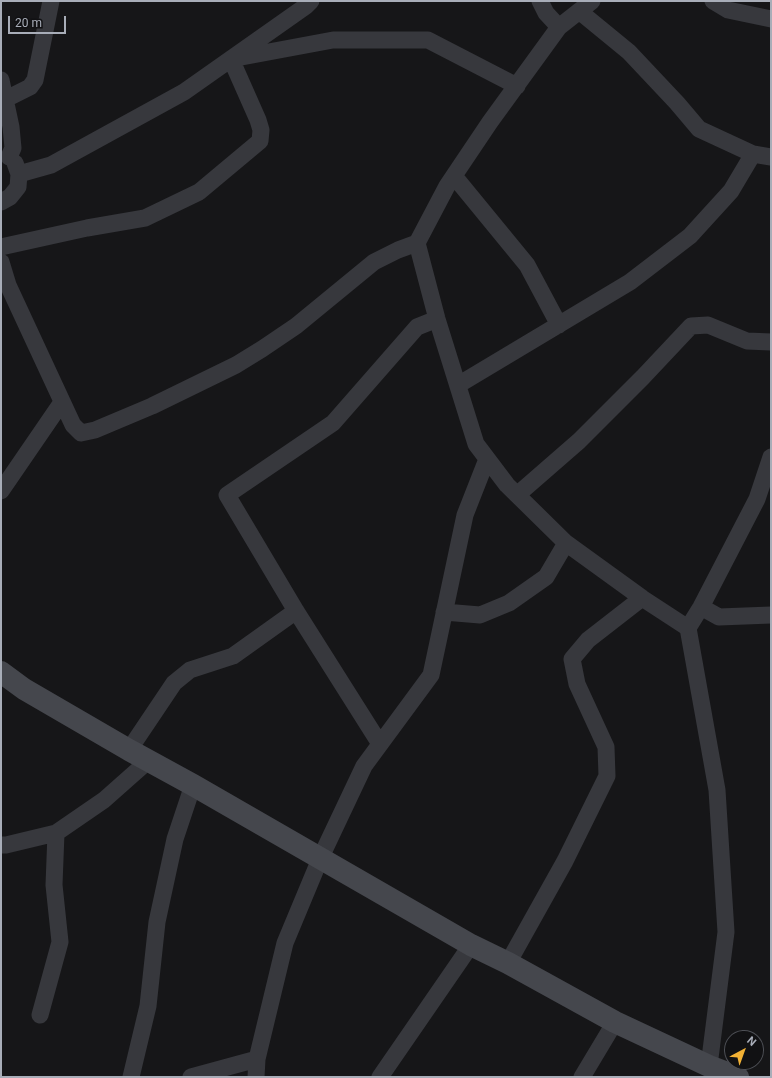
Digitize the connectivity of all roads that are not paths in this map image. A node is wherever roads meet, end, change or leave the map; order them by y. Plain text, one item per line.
1 (51, 1) edge
2 (311, 1) edge
3 (540, 1) edge
4 (713, 1) edge
5 (585, 6) edge
6 (771, 19) edge
7 (559, 27) junction
8 (231, 59) junction
9 (1, 80) edge
10 (517, 86) junction
11 (6, 99) junction
12 (753, 154) junction
13 (5, 156) edge
14 (771, 157) edge
15 (19, 174) junction
16 (454, 176) junction
17 (1, 202) edge
18 (417, 244) junction
19 (1, 247) edge
20 (1, 262) edge
21 (437, 319) junction
22 (559, 325) junction
23 (771, 342) edge
24 (458, 385) junction
25 (62, 402) junction
26 (771, 458) edge
27 (487, 459) junction
28 (1, 491) edge
29 (517, 495) junction
30 (566, 543) junction
31 (642, 598) junction
32 (701, 607) junction
33 (296, 611) junction
34 (444, 612) junction
35 (771, 615) edge
36 (688, 628) junction
37 (1, 672) edge
38 (380, 744) junction
39 (129, 750) junction
40 (148, 761) junction
41 (193, 785) junction
42 (56, 833) junction
43 (1, 845) edge
44 (320, 859) junction
45 (471, 945) junction
46 (508, 963) junction
47 (40, 1015) dead end
48 (615, 1022) junction
49 (257, 1059) junction
50 (709, 1066) junction
51 (131, 1077) edge
52 (191, 1077) edge
53 (256, 1077) edge
54 (380, 1077) edge
55 (582, 1077) edge
56 (738, 1077) edge

1 - 11 street
2 - 8 street
3 - 7 street
4 - 6 street
5 - 7 street
5 - 12 street
7 - 10 street
8 - 10 street
8 - 15 street
8 - 19 street
9 - 11 street
10 - 16 street
11 - 13 street
12 - 14 street
12 - 22 street
13 - 15 street
15 - 17 street
16 - 18 street
16 - 22 street
18 - 21 street
18 - 25 street
20 - 25 street
21 - 24 street
21 - 33 street
22 - 24 street
23 - 29 street
24 - 27 street
25 - 28 street
26 - 32 street
27 - 29 street
27 - 34 street
29 - 30 street
30 - 31 street
30 - 34 street
31 - 36 street
31 - 46 street
32 - 35 street
32 - 36 street
33 - 38 street
33 - 39 street
34 - 38 street
36 - 50 street
37 - 39 main road
38 - 44 street
39 - 40 main road
40 - 41 main road
40 - 42 street
41 - 44 main road
41 - 51 street
42 - 43 street
42 - 47 street
44 - 45 main road
44 - 49 street
45 - 46 main road
45 - 54 street
46 - 48 main road
48 - 50 main road
48 - 55 street
49 - 52 street
49 - 53 street
50 - 56 main road

